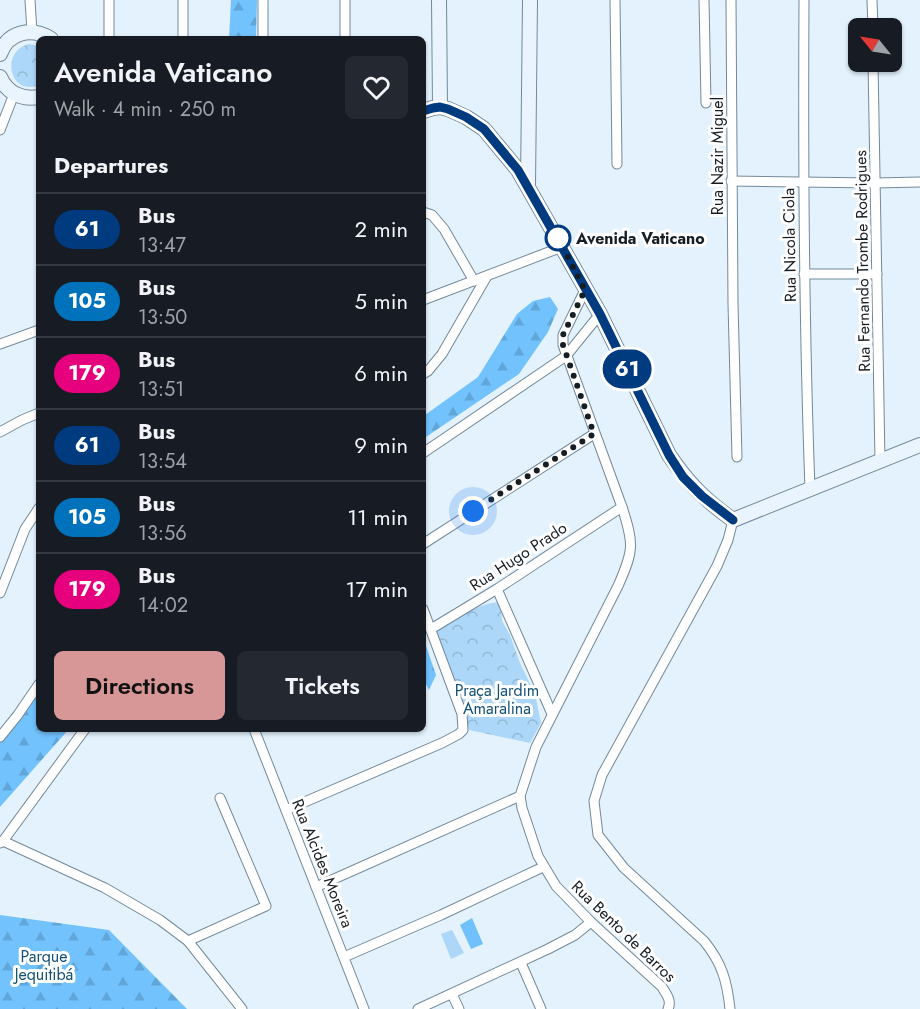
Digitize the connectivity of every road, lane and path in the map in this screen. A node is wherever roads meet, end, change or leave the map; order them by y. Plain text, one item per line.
1 (30, 0) edge
2 (109, 0) edge
3 (183, 0) edge
4 (263, 0) edge
5 (345, 0) edge
6 (439, 0) edge
7 (530, 0) edge
8 (615, 0) edge
9 (704, 0) edge
10 (731, 0) edge
11 (804, 0) edge
12 (872, 0) edge
13 (873, 18) edge
14 (32, 32) junction
15 (46, 36) edge
16 (109, 36) edge
17 (183, 36) edge
18 (263, 36) edge
19 (345, 36) edge
20 (0, 54) edge
21 (873, 72) edge
22 (0, 77) edge
23 (14, 94) junction
24 (36, 97) edge
25 (706, 103) dead end
26 (440, 107) junction
27 (426, 110) edge
28 (0, 130) edge
29 (617, 164) dead end
30 (731, 181) junction
31 (803, 182) junction
32 (920, 182) edge
33 (875, 183) junction
34 (528, 187) junction
35 (426, 213) edge
36 (562, 247) junction
37 (804, 274) junction
38 (877, 274) junction
39 (487, 276) junction
40 (474, 281) junction
41 (585, 290) junction
42 (426, 299) edge
43 (600, 314) junction
44 (36, 331) edge
45 (0, 344) edge
46 (566, 356) junction
47 (426, 372) edge
48 (36, 414) edge
49 (0, 432) edge
50 (594, 434) junction
51 (920, 445) edge
52 (426, 451) edge
53 (737, 457) dead end
54 (880, 460) junction
55 (810, 489) junction
56 (622, 507) junction
57 (36, 512) edge
58 (733, 520) junction
59 (426, 542) edge
60 (497, 589) junction
61 (0, 593) edge
62 (426, 616) edge
63 (431, 629) junction
64 (36, 688) edge
65 (552, 714) junction
66 (83, 732) edge
67 (255, 732) edge
68 (0, 737) edge
69 (520, 796) junction
70 (220, 798) dead end
71 (286, 810) junction
72 (2, 842) edge
73 (543, 867) junction
74 (316, 887) junction
75 (591, 922) junction
76 (188, 941) junction
77 (344, 957) junction
78 (522, 963) junction
79 (452, 994) junction
80 (242, 1009) edge
81 (364, 1009) edge
82 (418, 1009) edge
83 (459, 1009) edge
84 (541, 1009) edge
85 (668, 1009) edge
86 (730, 1009) edge

1 - 14 street
2 - 16 street
3 - 17 street
4 - 18 street
5 - 19 street
6 - 26 street
7 - 34 street
8 - 29 street
9 - 25 street
10 - 30 street, Rua Nazir Miguel
11 - 31 street, Rua Nicola Ciola
12 - 13 street
14 - 15 street
14 - 20 street
21 - 33 street, Rua Fernando Trombe Rodrigues
22 - 23 street
23 - 24 street
23 - 28 street
26 - 27 street
26 - 34 street
30 - 31 street
30 - 53 street, Rua Nazir Miguel
31 - 33 street
31 - 37 street, Rua Nicola Ciola
32 - 33 street
33 - 38 street, Rua Fernando Trombe Rodrigues
34 - 36 street
35 - 40 street
36 - 39 street
36 - 41 street
37 - 38 street
37 - 55 street, Rua Nicola Ciola
38 - 54 street, Rua Fernando Trombe Rodrigues
39 - 40 street
39 - 47 street
40 - 42 street
41 - 43 street
41 - 46 street
43 - 46 street
43 - 58 street
44 - 45 street
46 - 50 street
46 - 52 street
48 - 49 street
50 - 56 street
50 - 59 street
51 - 54 street
54 - 55 street
55 - 58 street
56 - 60 street, Rua Hugo Prado
56 - 65 street
57 - 61 street
58 - 86 street
60 - 63 street, Rua Hugo Prado
60 - 65 street
62 - 63 street
63 - 71 street
64 - 68 street
65 - 69 street
66 - 72 street
67 - 71 street, Rua Alcides Moreira
69 - 73 street, Rua Bento de Barros
69 - 74 street
70 - 76 street
71 - 74 street, Rua Alcides Moreira
72 - 76 street
73 - 75 street, Rua Bento de Barros
73 - 77 street
74 - 77 street, Rua Alcides Moreira
75 - 78 street
75 - 85 street, Rua Bento de Barros
76 - 80 street
77 - 81 street, Rua Alcides Moreira
78 - 79 street
78 - 84 street
79 - 82 street
79 - 83 street

